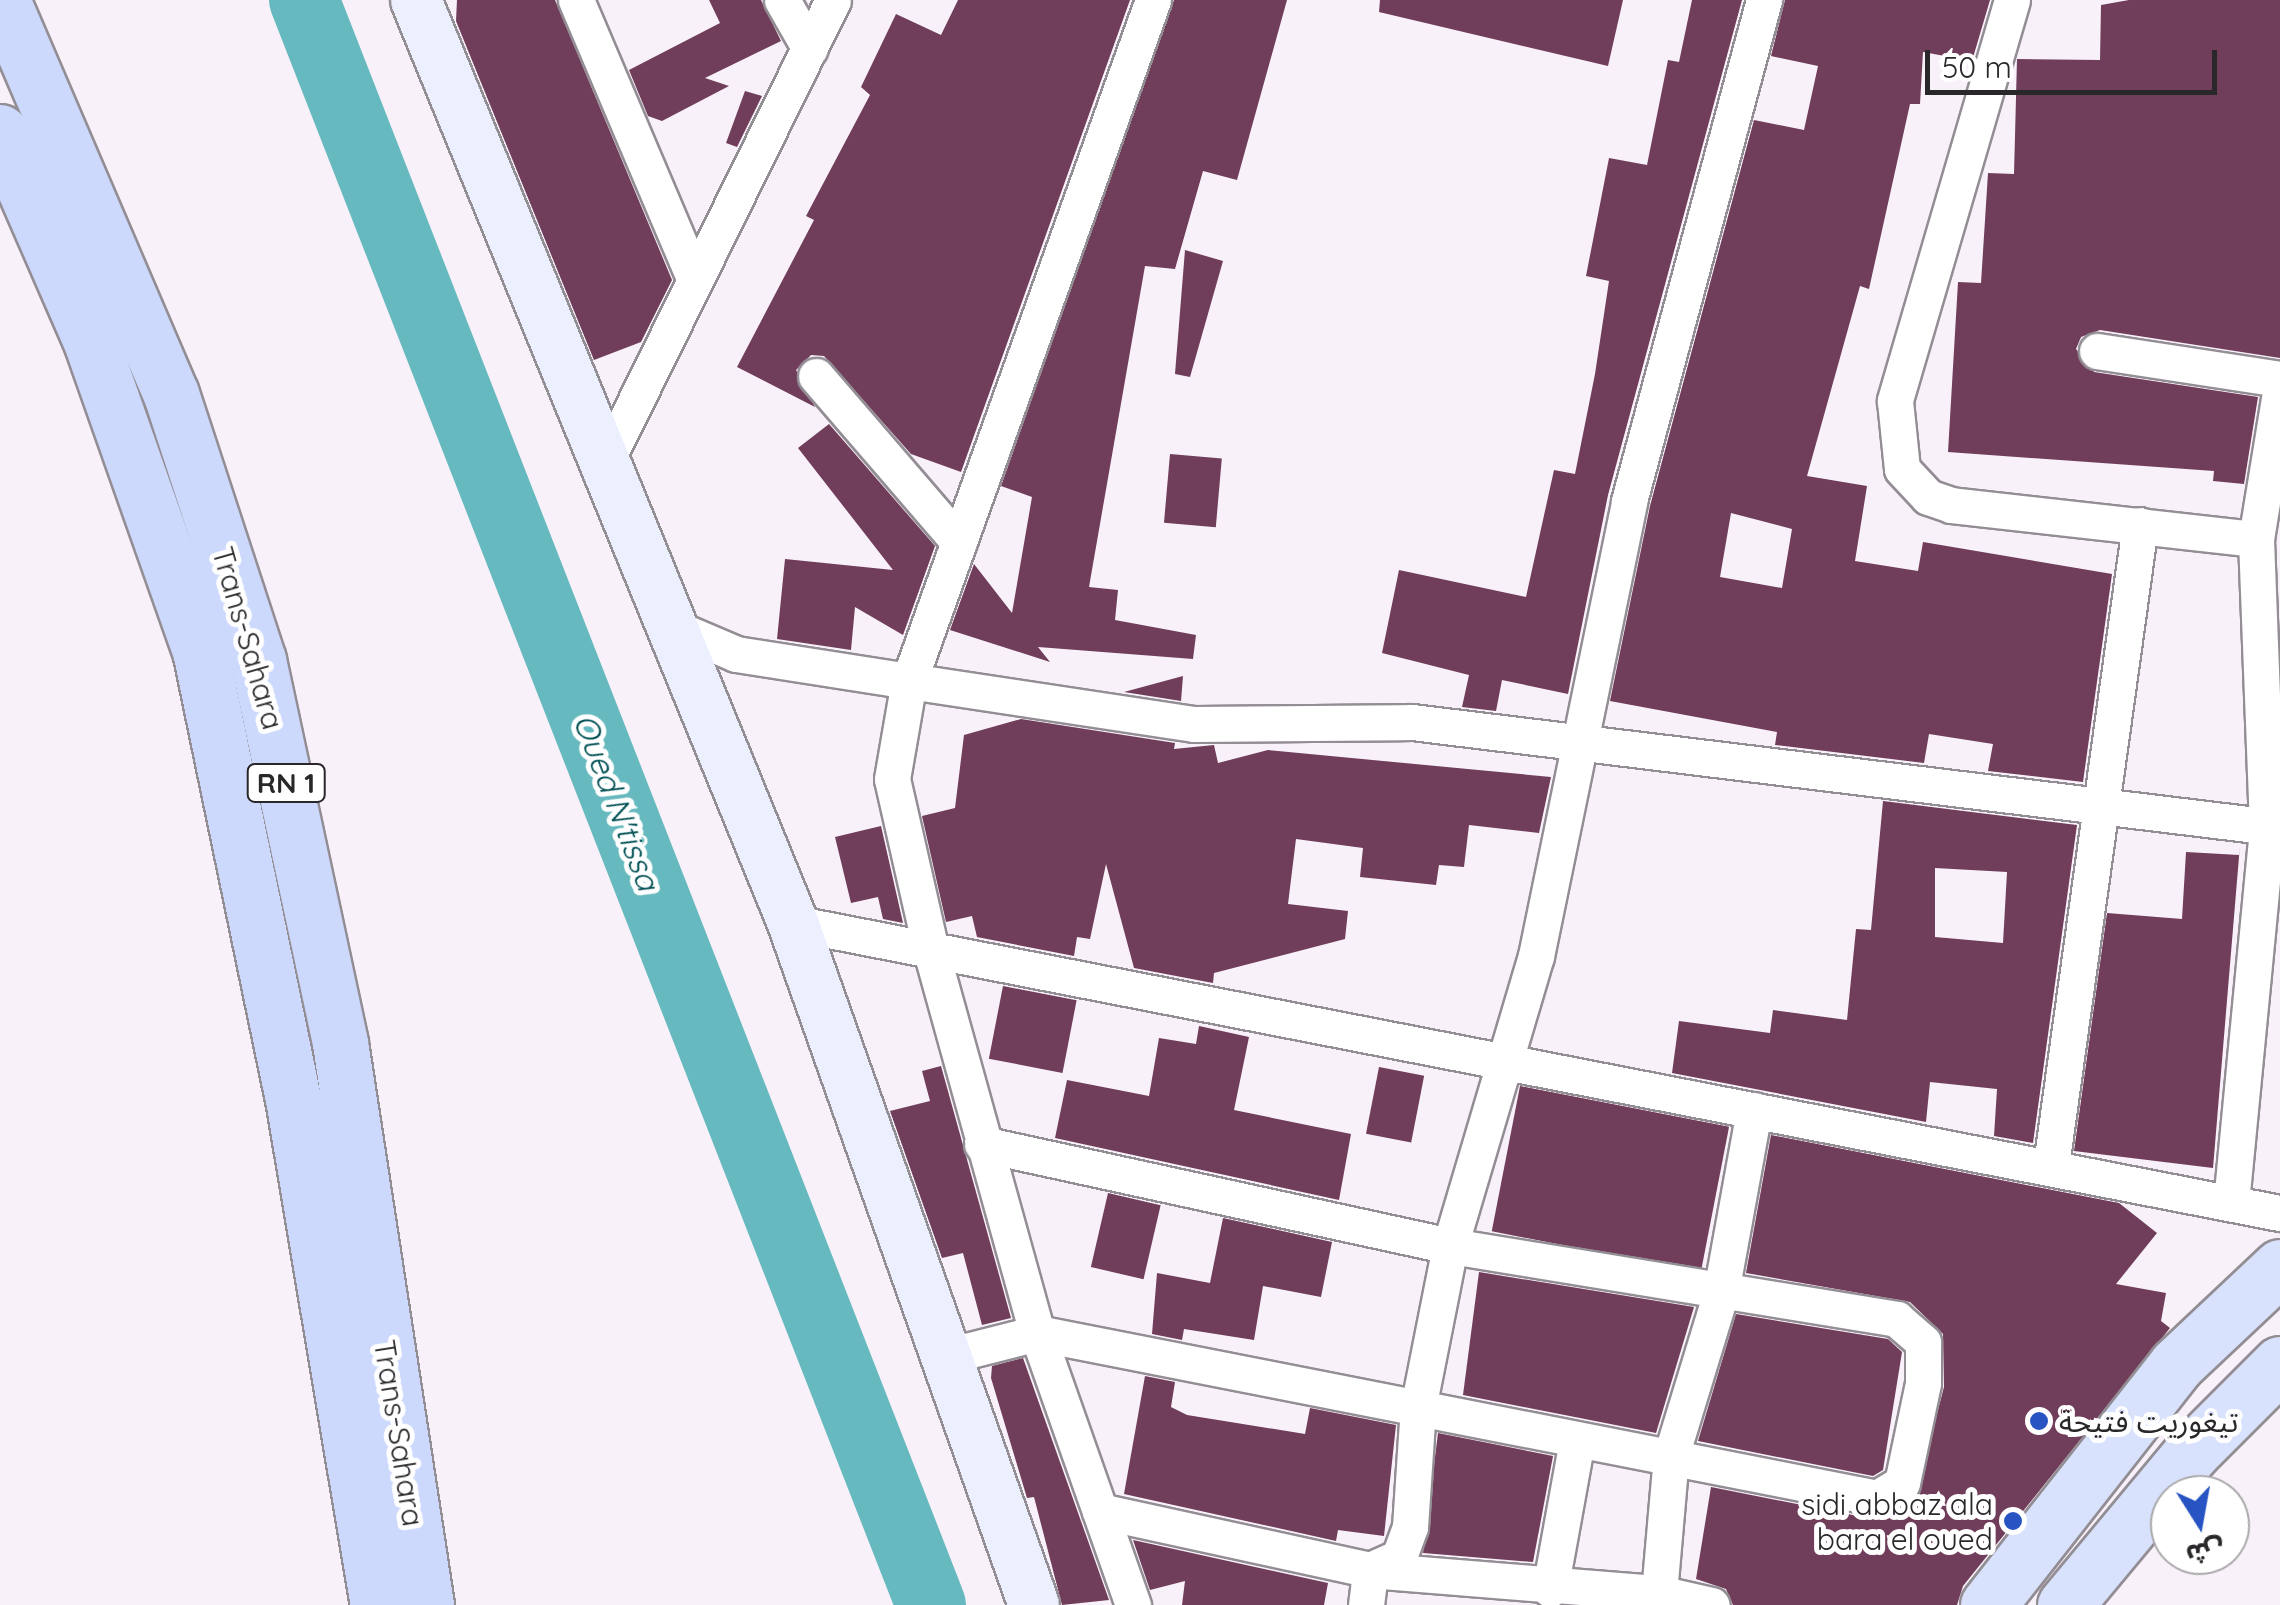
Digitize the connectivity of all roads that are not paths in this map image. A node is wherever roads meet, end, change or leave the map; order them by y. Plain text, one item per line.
1 (2, 0) edge
2 (416, 0) edge
3 (576, 0) edge
4 (782, 0) edge
5 (832, 0) edge
6 (1153, 0) edge
7 (1764, 0) edge
8 (2012, 0) edge
9 (810, 49) junction
10 (0, 132) edge
11 (692, 273) junction
12 (2096, 352) dead end
13 (816, 376) dead end
14 (2280, 379) edge
15 (2280, 393) edge
16 (608, 457) junction
17 (2140, 525) junction
18 (2256, 539) junction
19 (960, 542) junction
20 (2269, 590) edge
21 (666, 624) junction
22 (909, 681) junction
23 (1576, 746) junction
24 (2102, 805) junction
25 (2273, 827) edge
26 (793, 923) junction
27 (932, 955) junction
28 (1500, 1063) junction
29 (1754, 1110) junction
30 (982, 1144) junction
31 (2051, 1165) junction
32 (2231, 1203) junction
33 (2280, 1214) edge
34 (1450, 1246) junction
35 (2280, 1266) edge
36 (1721, 1292) junction
37 (1036, 1333) junction
38 (947, 1356) junction
39 (2280, 1364) edge
40 (1418, 1408) junction
41 (1576, 1440) junction
42 (1670, 1456) junction
43 (1100, 1510) junction
44 (1368, 1588) edge
45 (1550, 1590) junction
46 (1660, 1592) junction
47 (378, 1605) edge
48 (426, 1605) edge
49 (1034, 1605) edge
50 (1133, 1605) edge
51 (1712, 1605) edge
52 (1988, 1605) edge
53 (2065, 1605) edge

1 - 48 highway, Trans-Sahara / RN 1
2 - 16 main road
3 - 11 street
4 - 9 street
5 - 9 street
6 - 19 street
7 - 23 street
8 - 17 street
9 - 11 street
10 - 47 highway, Trans-Sahara / RN 1
11 - 16 street
12 - 14 street
13 - 19 street
15 - 18 street
16 - 21 main road
17 - 18 street
17 - 24 street
18 - 20 street
19 - 22 street
20 - 25 street
21 - 22 street
21 - 26 main road
22 - 23 street
22 - 27 street
23 - 24 street
23 - 28 street
24 - 25 street
24 - 31 street
25 - 32 street
26 - 27 street
26 - 38 main road
27 - 28 street
27 - 30 street
28 - 29 street
28 - 34 street
29 - 31 street
29 - 36 street
30 - 34 street
30 - 37 street
31 - 32 street
32 - 33 street
34 - 36 street
34 - 40 street
35 - 52 main road
36 - 42 street
36 - 42 street
37 - 38 street
37 - 40 street
37 - 43 street
38 - 49 main road
39 - 53 main road
40 - 41 street
40 - 44 street
41 - 42 street
41 - 45 street
42 - 46 street
43 - 44 street
43 - 50 street
44 - 45 street
45 - 46 street
46 - 51 street

